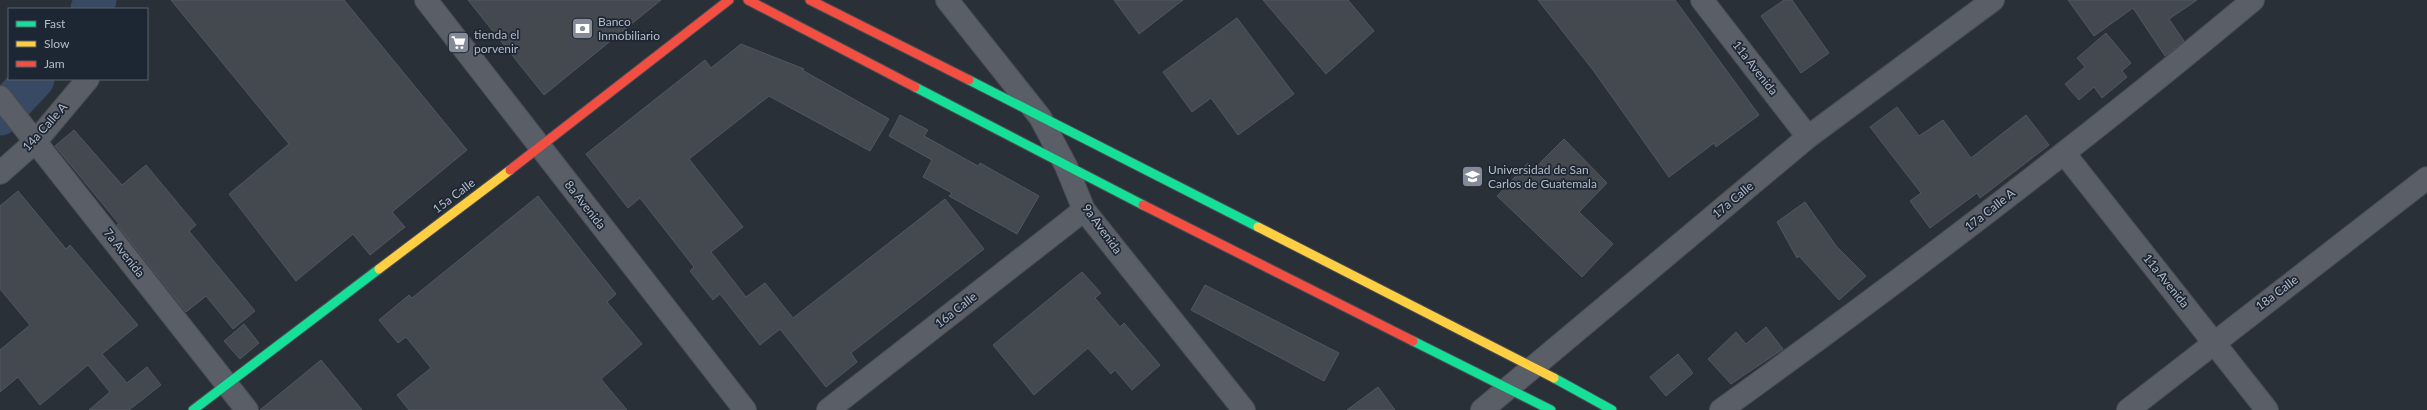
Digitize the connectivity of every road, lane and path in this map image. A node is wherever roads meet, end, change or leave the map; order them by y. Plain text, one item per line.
1 (426, 0) edge
2 (729, 0) edge
3 (748, 0) edge
4 (810, 0) edge
5 (947, 0) edge
6 (1702, 0) edge
7 (1992, 0) edge
8 (2253, 0) edge
9 (87, 80) edge
10 (0, 97) edge
11 (1040, 117) junction
12 (30, 134) junction
13 (1808, 137) junction
14 (540, 147) junction
15 (2064, 153) junction
16 (1066, 166) junction
17 (0, 173) edge
18 (2427, 178) edge
19 (1084, 210) junction
20 (2214, 342) junction
21 (1535, 368) junction
22 (227, 383) junction
23 (1509, 388) junction
24 (193, 410) edge
25 (247, 410) edge
26 (745, 410) edge
27 (828, 410) edge
28 (1244, 410) edge
29 (1482, 410) edge
30 (1552, 410) edge
31 (1612, 410) edge
32 (1721, 410) edge
33 (2128, 410) edge
34 (2267, 410) edge

1 - 14 street, 8a Avenida
2 - 14 main road, 15a Calle
3 - 16 main road
4 - 11 main road
5 - 11 street, 9a Avenida
6 - 13 street, 11a Avenida
7 - 13 street, 17a Calle
8 - 15 street, 17a Calle A
9 - 12 street, 14a Calle A
10 - 12 street, 7a Avenida
11 - 16 street, 9a Avenida
11 - 21 main road
12 - 17 street, 14a Calle A
12 - 22 street, 7a Avenida
13 - 21 street, 17a Calle
14 - 22 main road, 15a Calle
14 - 26 street, 8a Avenida
15 - 20 street, 11a Avenida
15 - 32 street, 17a Calle A
16 - 19 street, 9a Avenida
16 - 23 main road
18 - 20 street, 18a Calle
19 - 27 street, 16a Calle
19 - 28 street, 9a Avenida
20 - 33 street, 18a Calle
20 - 34 street, 11a Avenida
21 - 23 street, 17a Calle
21 - 31 main road
22 - 24 main road, 15a Calle
22 - 25 street, 7a Avenida
23 - 29 street, 17a Calle
23 - 30 main road

